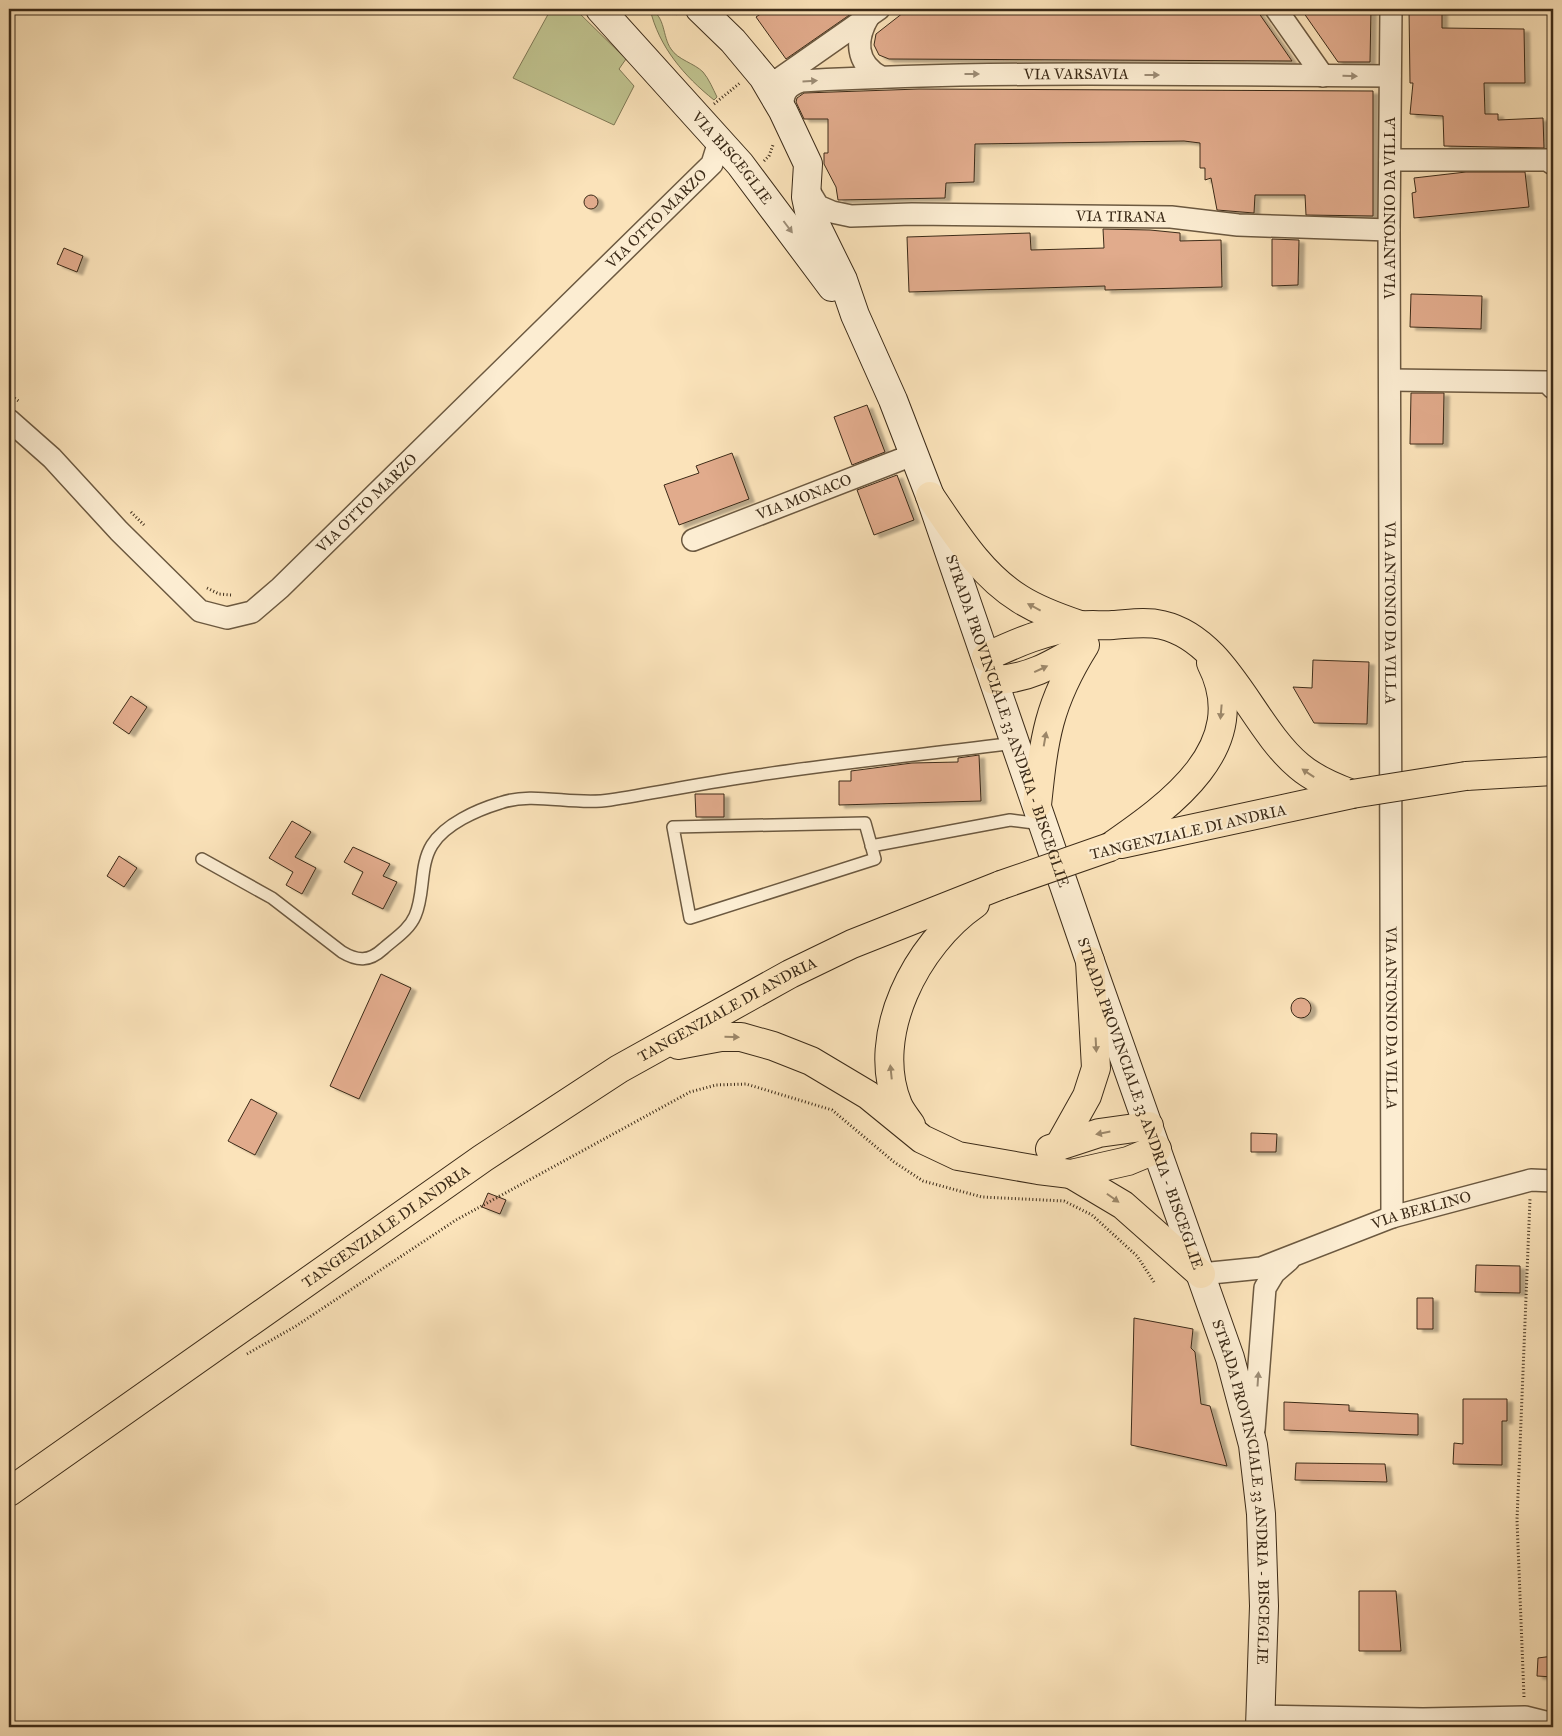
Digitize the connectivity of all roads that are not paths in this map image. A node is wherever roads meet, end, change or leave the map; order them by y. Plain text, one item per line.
1 (600, 9) edge
2 (701, 9) edge
3 (1276, 9) edge
4 (1391, 9) edge
5 (874, 12) edge
6 (760, 73) junction
7 (1323, 76) junction
8 (1390, 76) junction
9 (880, 77) junction
10 (783, 111) junction
11 (707, 126) junction
12 (796, 138) junction
13 (1390, 160) junction
14 (712, 164) junction
15 (1553, 164) edge
16 (744, 169) junction
17 (806, 186) junction
18 (851, 216) junction
19 (1389, 230) junction
20 (843, 280) junction
21 (855, 315) junction
22 (1390, 380) junction
23 (1553, 388) edge
24 (9, 420) edge
25 (915, 454) junction
26 (930, 496) junction
27 (693, 540) dead end
28 (1082, 635) junction
29 (1205, 650) junction
30 (990, 668) junction
31 (1016, 743) junction
32 (1553, 771) edge
33 (1352, 794) junction
34 (1041, 815) junction
35 (871, 846) junction
36 (1110, 847) junction
37 (202, 859) dead end
38 (1001, 885) junction
39 (1090, 961) junction
40 (619, 1069) junction
41 (916, 1132) junction
42 (1152, 1138) junction
43 (1059, 1146) junction
44 (1002, 1162) junction
45 (1071, 1174) junction
46 (1553, 1181) edge
47 (1392, 1217) junction
48 (1294, 1256) junction
49 (1201, 1274) junction
50 (1253, 1445) junction
51 (9, 1492) edge
52 (1260, 1721) edge
53 (1553, 1724) edge

1 - 11 main road, VIA BISCEGLIE
2 - 6 main road, VIA BISCEGLIE
3 - 7 street
4 - 8 street, VIA ANTONIO DA VILLA
5 - 6 street
5 - 9 street
6 - 10 main road, VIA BISCEGLIE
7 -> 8 street, VIA VARSAVIA
9 -> 7 street, VIA VARSAVIA
8 - 13 street, VIA ANTONIO DA VILLA
10 -> 9 street, VIA VARSAVIA
10 - 12 main road, VIA BISCEGLIE
11 - 14 street
11 - 16 main road, VIA BISCEGLIE
12 - 16 main road
12 - 17 main road, VIA BISCEGLIE
13 - 15 street
13 - 19 street, VIA ANTONIO DA VILLA
14 - 16 street
14 - 24 street, VIA OTTO MARZO
16 -> 21 main road, VIA BISCEGLIE
17 - 18 street, VIA TIRANA
17 - 20 main road, VIA BISCEGLIE
18 - 19 street, VIA TIRANA
18 - 20 street
19 - 22 street, VIA ANTONIO DA VILLA
20 - 21 main road, VIA BISCEGLIE
21 - 25 main road, VIA BISCEGLIE
22 - 23 street
22 - 47 street, VIA ANTONIO DA VILLA
25 - 26 main road, VIA BISCEGLIE
25 - 27 street, VIA MONACO
28 -> 26 main road
26 - 30 main road, STRADA PROVINCIALE 33 ANDRIA - BISCEGLIE
28 - 29 main road
28 - 30 main road
34 -> 28 main road
33 -> 29 main road
29 -> 36 main road
30 - 31 main road, STRADA PROVINCIALE 33 ANDRIA - BISCEGLIE
31 - 34 main road, STRADA PROVINCIALE 33 ANDRIA - BISCEGLIE
31 - 37 lane
32 - 33 main road, TANGENZIALE DI ANDRIA, bridge
33 - 36 main road, TANGENZIALE DI ANDRIA
34 - 35 lane
34 - 39 main road, STRADA PROVINCIALE 33 ANDRIA - BISCEGLIE
35 - 35 lane
36 - 38 main road, TANGENZIALE DI ANDRIA, bridge
38 - 40 main road, TANGENZIALE DI ANDRIA
41 -> 38 main road
39 - 42 main road, STRADA PROVINCIALE 33 ANDRIA - BISCEGLIE
39 -> 43 main road
40 -> 41 main road
40 - 51 main road, TANGENZIALE DI ANDRIA
41 - 44 main road
42 -> 43 main road
42 - 45 main road
42 - 49 main road, STRADA PROVINCIALE 33 ANDRIA - BISCEGLIE
43 - 44 main road
44 - 45 main road
45 -> 49 main road
46 - 47 street, VIA BERLINO
47 - 48 street, VIA BERLINO
48 - 49 street, VIA BERLINO
50 -> 48 street, VIA BERLINO
49 - 50 main road, STRADA PROVINCIALE 33 ANDRIA - BISCEGLIE
50 - 52 main road, STRADA PROVINCIALE 33 ANDRIA - BISCEGLIE
52 - 53 street

